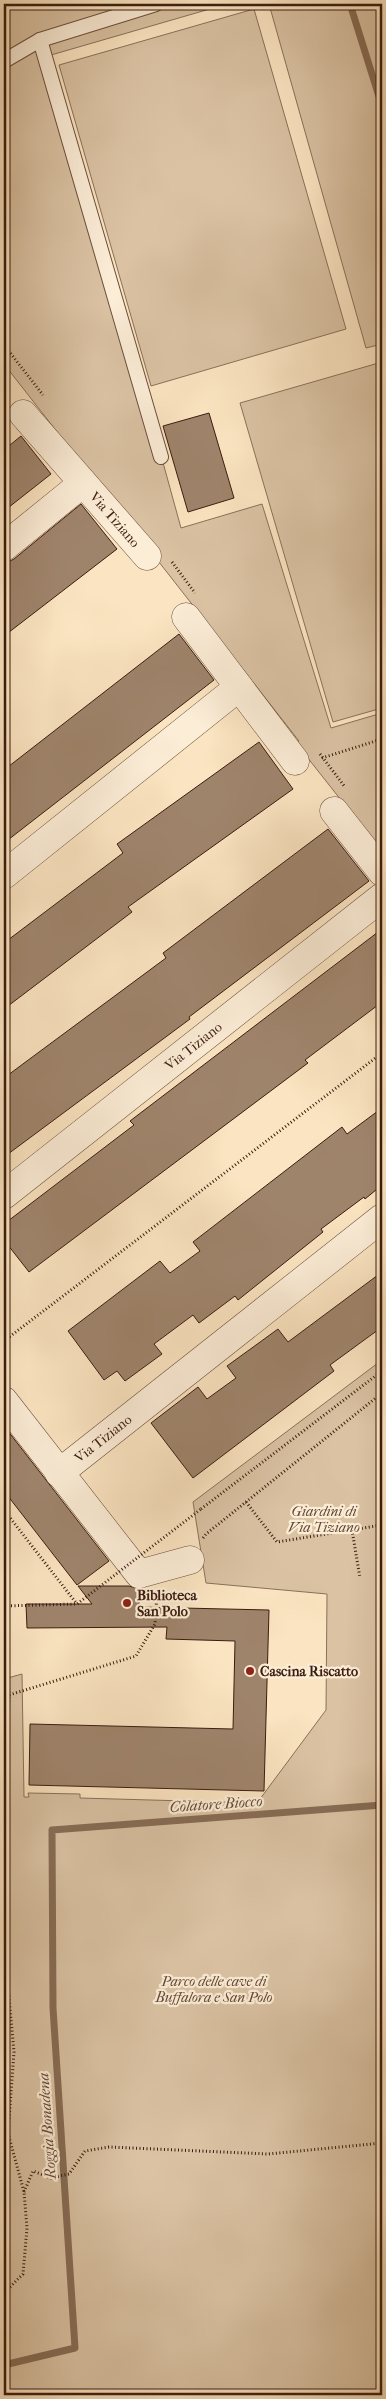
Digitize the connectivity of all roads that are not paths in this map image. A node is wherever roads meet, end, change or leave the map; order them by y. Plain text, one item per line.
1 (156, 4) edge
2 (40, 40) junction
3 (4, 61) edge
4 (22, 414) dead end
5 (162, 457) dead end
6 (83, 483) junction
7 (4, 547) edge
8 (156, 556) road end
9 (191, 606) road end
10 (239, 687) junction
11 (306, 756) road end
12 (340, 800) road end
13 (382, 872) edge
14 (4, 875) edge
15 (382, 896) edge
16 (4, 1195) edge
17 (382, 1218) edge
18 (4, 1401) edge
19 (60, 1473) junction
20 (190, 1560) road end

1 - 2 lane
2 - 3 lane
2 - 5 lane
4 - 6 street, Via Tiziano
6 - 7 street, Via Tiziano
6 - 8 street, Via Tiziano
9 - 10 street
10 - 11 street
10 - 14 street
12 - 13 street
15 - 16 street, Via Tiziano
17 - 19 street, Via Tiziano
18 - 19 street
19 - 20 street

